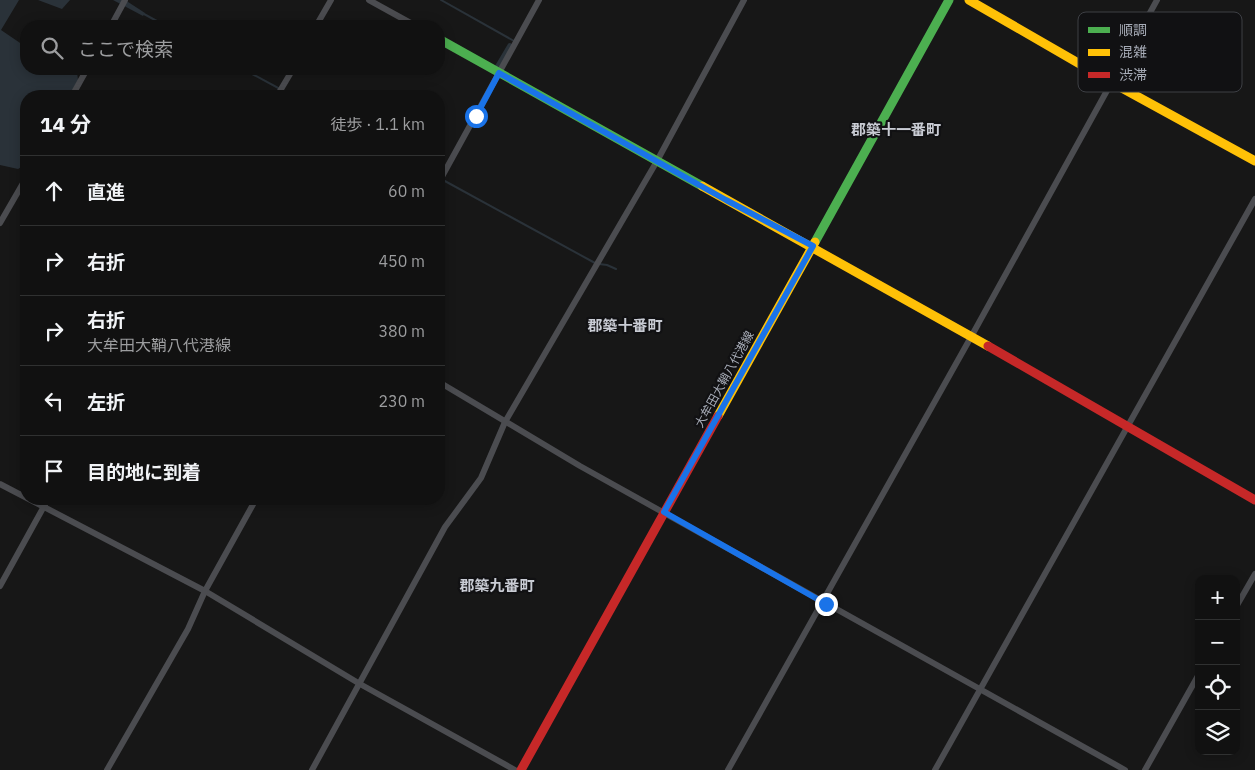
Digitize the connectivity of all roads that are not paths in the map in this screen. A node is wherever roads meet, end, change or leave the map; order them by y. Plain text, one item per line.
1 (331, 0) edge
2 (369, 0) edge
3 (539, 0) edge
4 (744, 0) edge
5 (949, 0) edge
6 (969, 0) edge
7 (1157, 0) edge
8 (124, 3) edge
9 (1150, 12) edge
10 (114, 20) edge
11 (319, 20) edge
12 (405, 20) edge
13 (445, 42) edge
14 (1078, 63) edge
15 (500, 70) junction
16 (84, 75) edge
17 (290, 75) edge
18 (75, 90) edge
19 (281, 90) edge
20 (1106, 92) edge
21 (1129, 92) edge
22 (658, 161) junction
23 (1255, 161) edge
24 (445, 171) edge
25 (20, 188) edge
26 (1255, 199) edge
27 (0, 223) edge
28 (813, 246) junction
29 (971, 337) junction
30 (445, 386) edge
31 (505, 422) junction
32 (1127, 429) junction
33 (0, 484) edge
34 (20, 495) edge
35 (1255, 500) edge
36 (37, 505) edge
37 (44, 505) edge
38 (253, 505) edge
39 (42, 508) junction
40 (664, 512) junction
41 (1255, 574) edge
42 (0, 586) edge
43 (205, 591) junction
44 (1240, 600) edge
45 (822, 601) junction
46 (1195, 681) edge
47 (360, 684) junction
48 (981, 689) junction
49 (107, 770) edge
50 (312, 770) edge
51 (515, 770) edge
52 (521, 770) edge
53 (728, 770) edge
54 (935, 770) edge
55 (1126, 770) edge
56 (1145, 770) edge

1 - 11 street
2 - 12 street
3 - 15 street
4 - 22 street
5 - 28 main road, 大牟田大鞘八代港線
6 - 14 main road
7 - 9 street
8 - 10 street
13 - 15 main road
15 - 22 main road
15 - 24 street
16 - 18 street
17 - 19 street
20 - 29 street
21 - 23 main road
22 - 28 main road
22 - 31 street
25 - 27 street
26 - 32 street
28 - 29 main road
28 - 40 main road, 大牟田大鞘八代港線
29 - 32 main road
29 - 45 street
30 - 31 street
31 - 40 street
31 - 47 street
32 - 35 main road
32 - 48 street
33 - 34 street
36 - 39 street
37 - 39 street
38 - 43 street
39 - 42 street
39 - 43 street
40 - 45 street
40 - 52 main road, 大牟田大鞘八代港線
41 - 44 street
43 - 47 street
43 - 49 street
45 - 48 street
45 - 53 street
46 - 56 street
47 - 50 street
47 - 51 street
48 - 54 street
48 - 55 street

